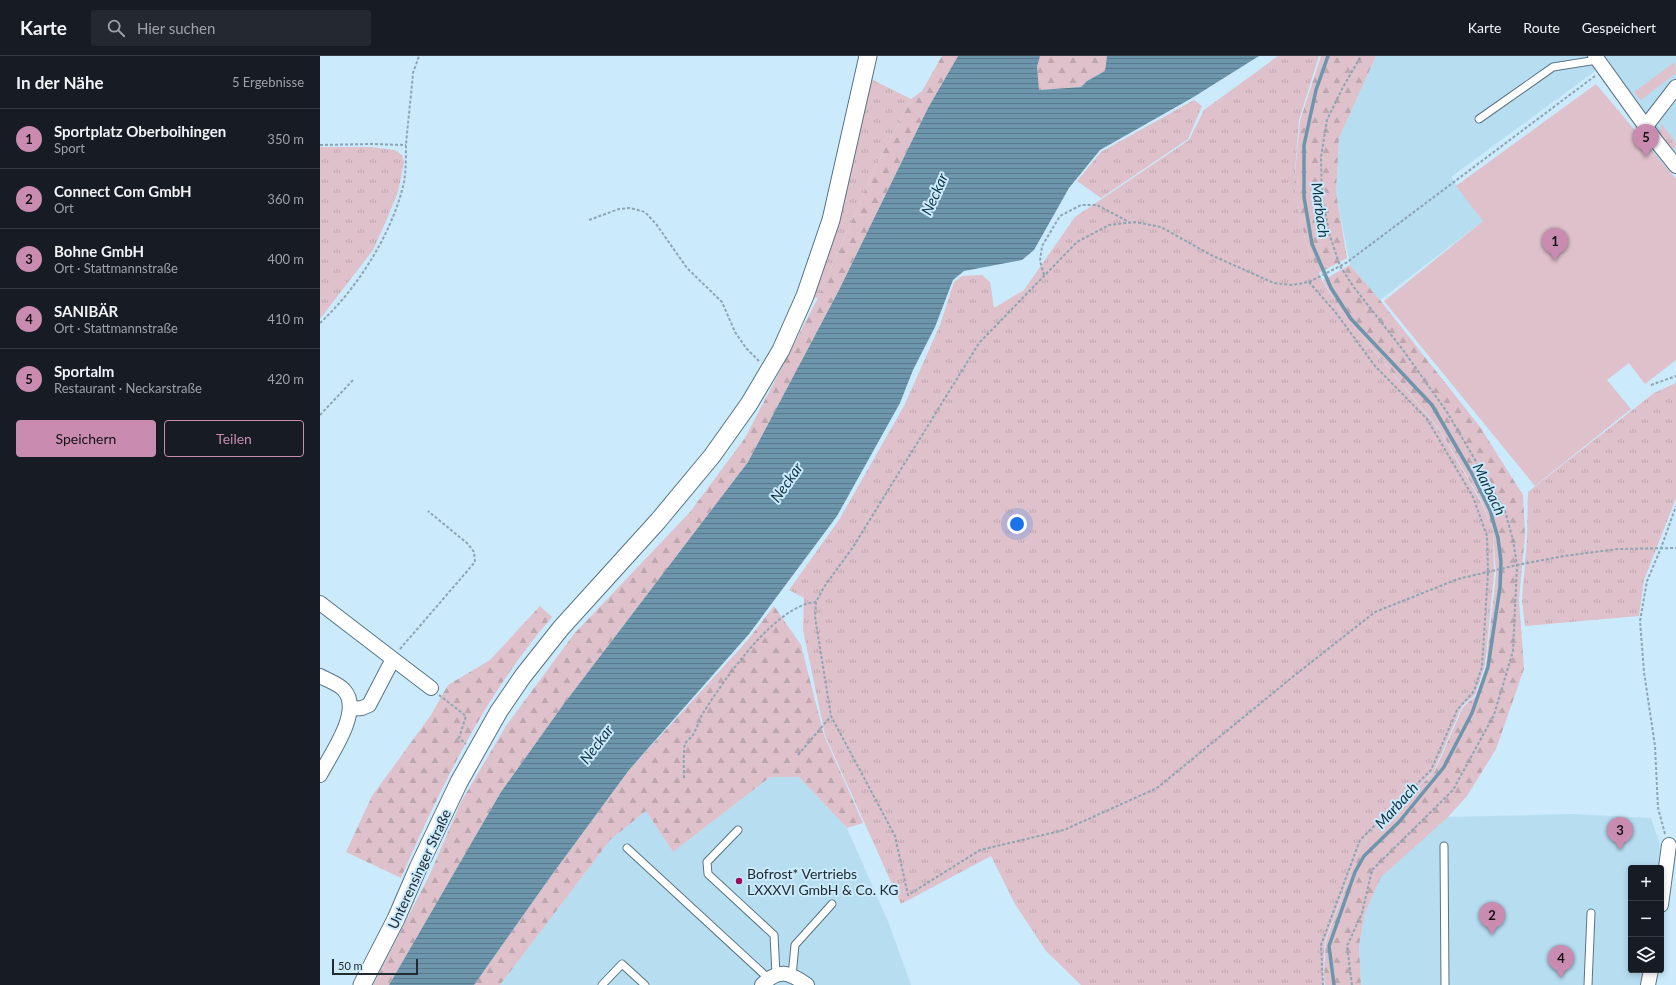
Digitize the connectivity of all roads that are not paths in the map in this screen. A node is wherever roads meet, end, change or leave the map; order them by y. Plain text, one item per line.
1 (868, 56) edge
2 (1599, 62) edge
3 (1676, 87) edge
4 (1479, 119) dead end
5 (1646, 126) junction
6 (1676, 166) edge
7 (320, 603) edge
8 (393, 659) junction
9 (320, 676) edge
10 (430, 688) road end
11 (350, 709) junction
12 (320, 775) edge
13 (738, 830) dead end
14 (1669, 845) road end
15 (1444, 846) dead end
16 (627, 848) dead end
17 (1662, 901) edge
18 (832, 904) dead end
19 (1591, 912) dead end
20 (1650, 973) edge
21 (792, 976) junction
22 (769, 979) edge
23 (362, 985) edge
24 (602, 985) edge
25 (645, 985) edge
26 (807, 985) edge
27 (1445, 985) edge
28 (1588, 985) edge
29 (1648, 985) edge

1 - 23 street, Unterensinger Straße
2 - 4 lane
2 - 5 street
3 - 5 street
5 - 6 street
7 - 8 street
8 - 10 street
8 - 11 street
9 - 11 street
11 - 12 street
13 - 22 lane
14 - 17 street
15 - 27 lane
16 - 22 lane
18 - 21 lane
19 - 28 lane
20 - 29 street
21 - 22 street
21 - 26 street
24 - 25 lane

